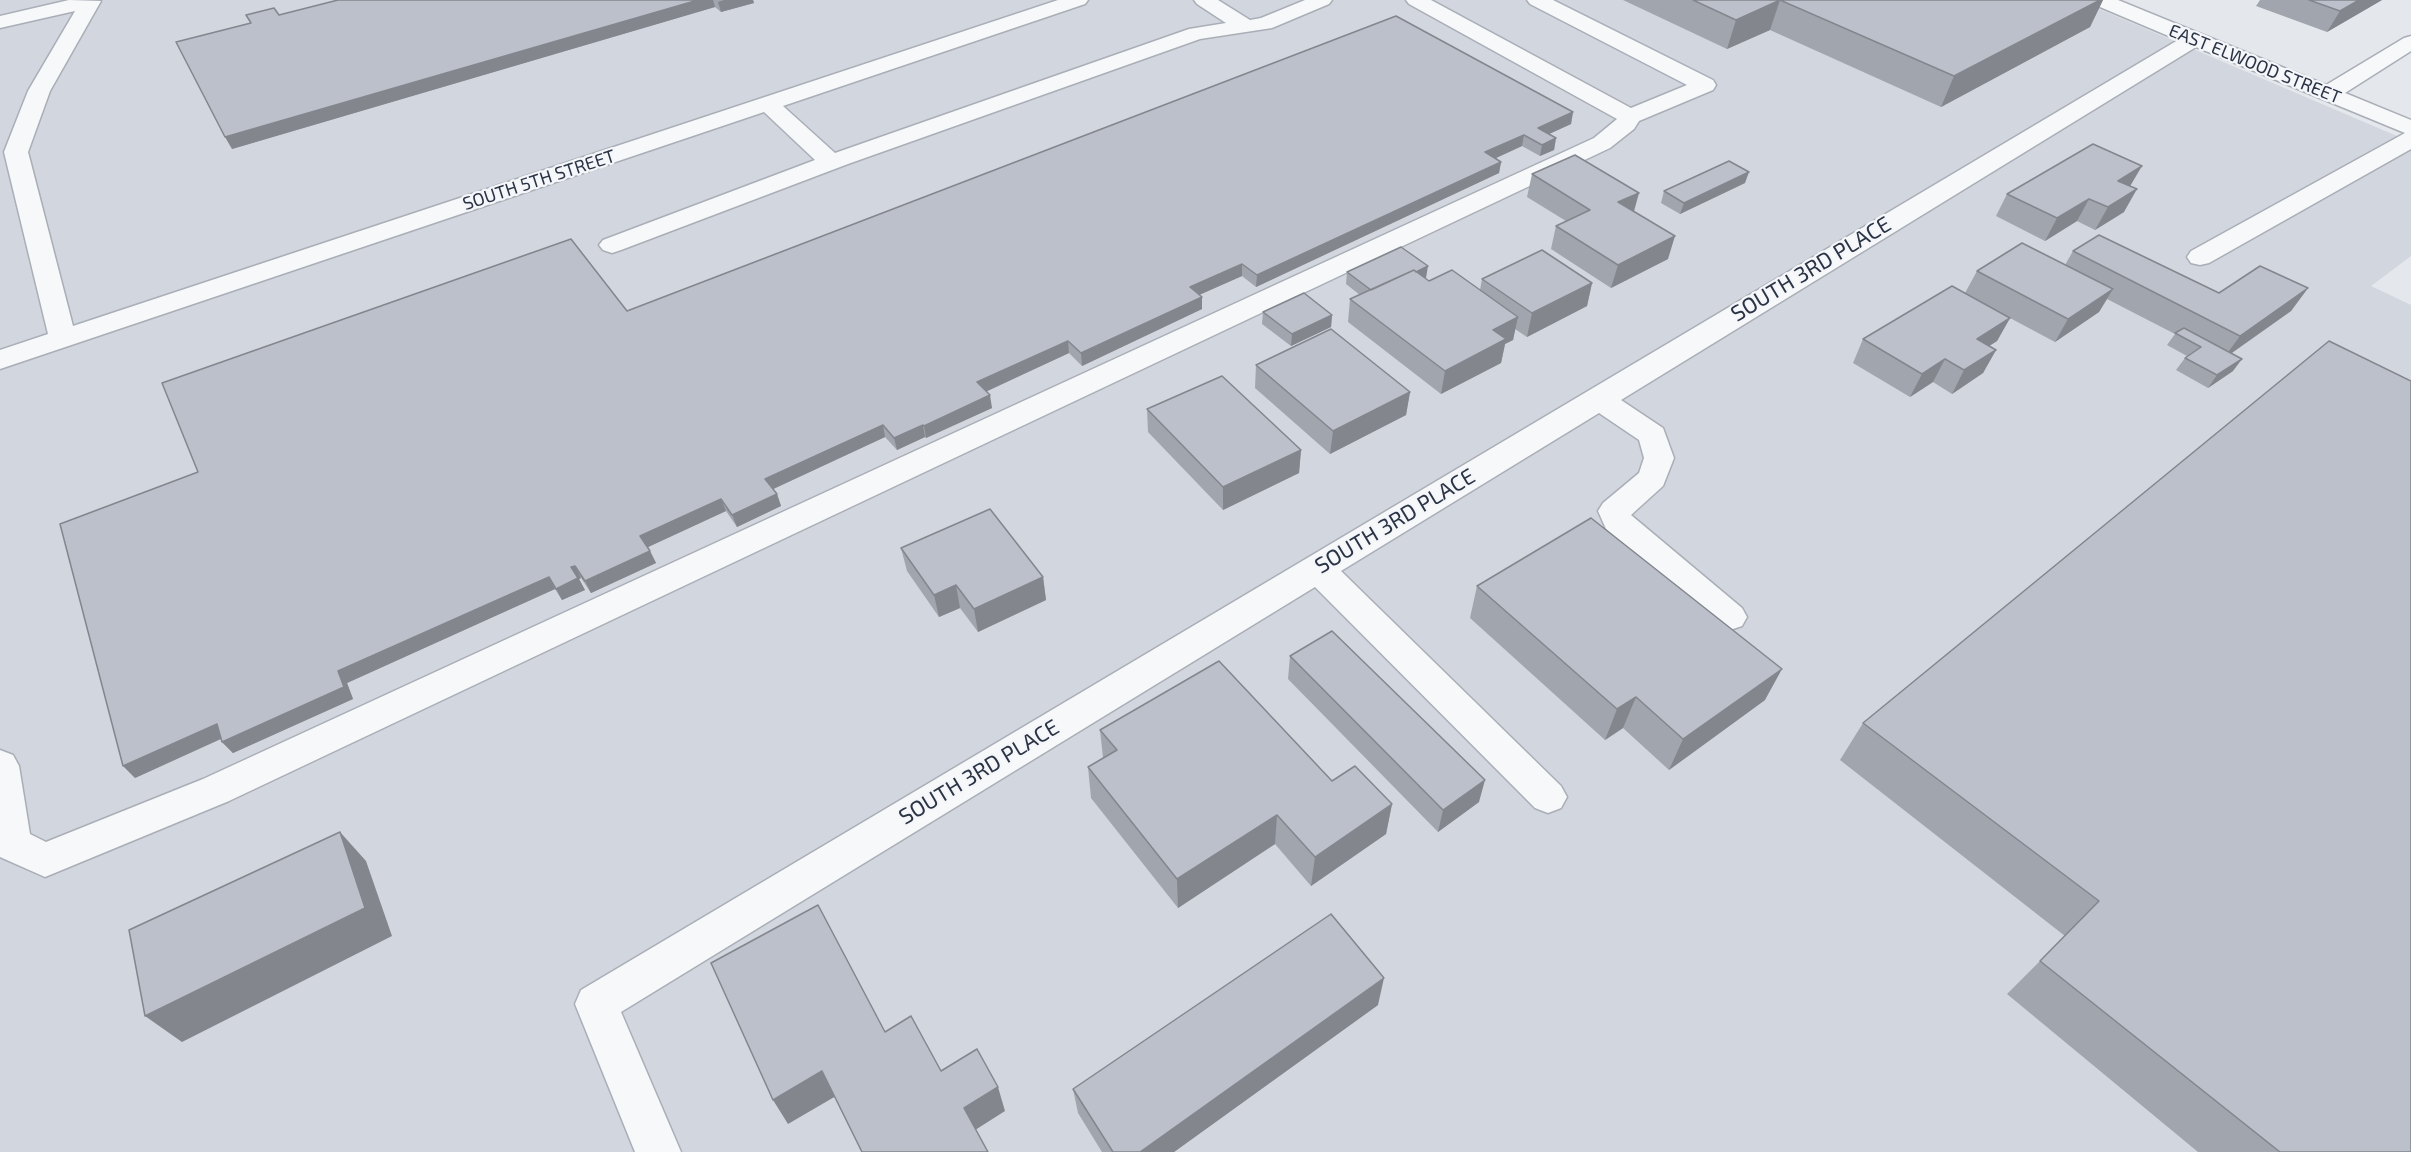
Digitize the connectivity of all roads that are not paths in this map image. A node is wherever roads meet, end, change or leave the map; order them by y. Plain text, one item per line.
1 (1078, 0) edge
2 (1204, 0) edge
3 (1322, 0) edge
4 (1416, 0) edge
5 (1537, 0) edge
6 (2100, 0) edge
7 (91, 1) edge
8 (0, 22) edge
9 (1246, 26) junction
10 (2194, 39) junction
11 (2411, 42) edge
12 (2327, 94) junction
13 (768, 104) junction
14 (1630, 117) junction
15 (2411, 128) edge
16 (2411, 139) edge
17 (831, 162) junction
18 (612, 245) dead end
19 (2200, 257) dead end
20 (63, 339) junction
21 (0, 360) edge
22 (1598, 398) junction
23 (1317, 568) junction
24 (1730, 616) dead end
25 (0, 766) edge
26 (1548, 797) dead end
27 (658, 1152) edge

1 - 13 street, SOUTH 5TH STREET
2 - 9 street
3 - 9 street
4 - 14 street
5 - 14 street
6 - 10 street, EAST ELWOOD STREET
7 - 8 street
7 - 20 street
9 - 17 street
10 - 12 street, EAST ELWOOD STREET
10 - 22 street, SOUTH 3RD PLACE
11 - 12 street
12 - 15 street, EAST ELWOOD STREET
13 - 17 street
13 - 20 street, SOUTH 5TH STREET
14 - 25 street
16 - 19 street
17 - 18 street
20 - 21 street, SOUTH 5TH STREET
22 - 23 street, SOUTH 3RD PLACE
22 - 24 street
23 - 26 street
23 - 27 street, SOUTH 3RD PLACE

